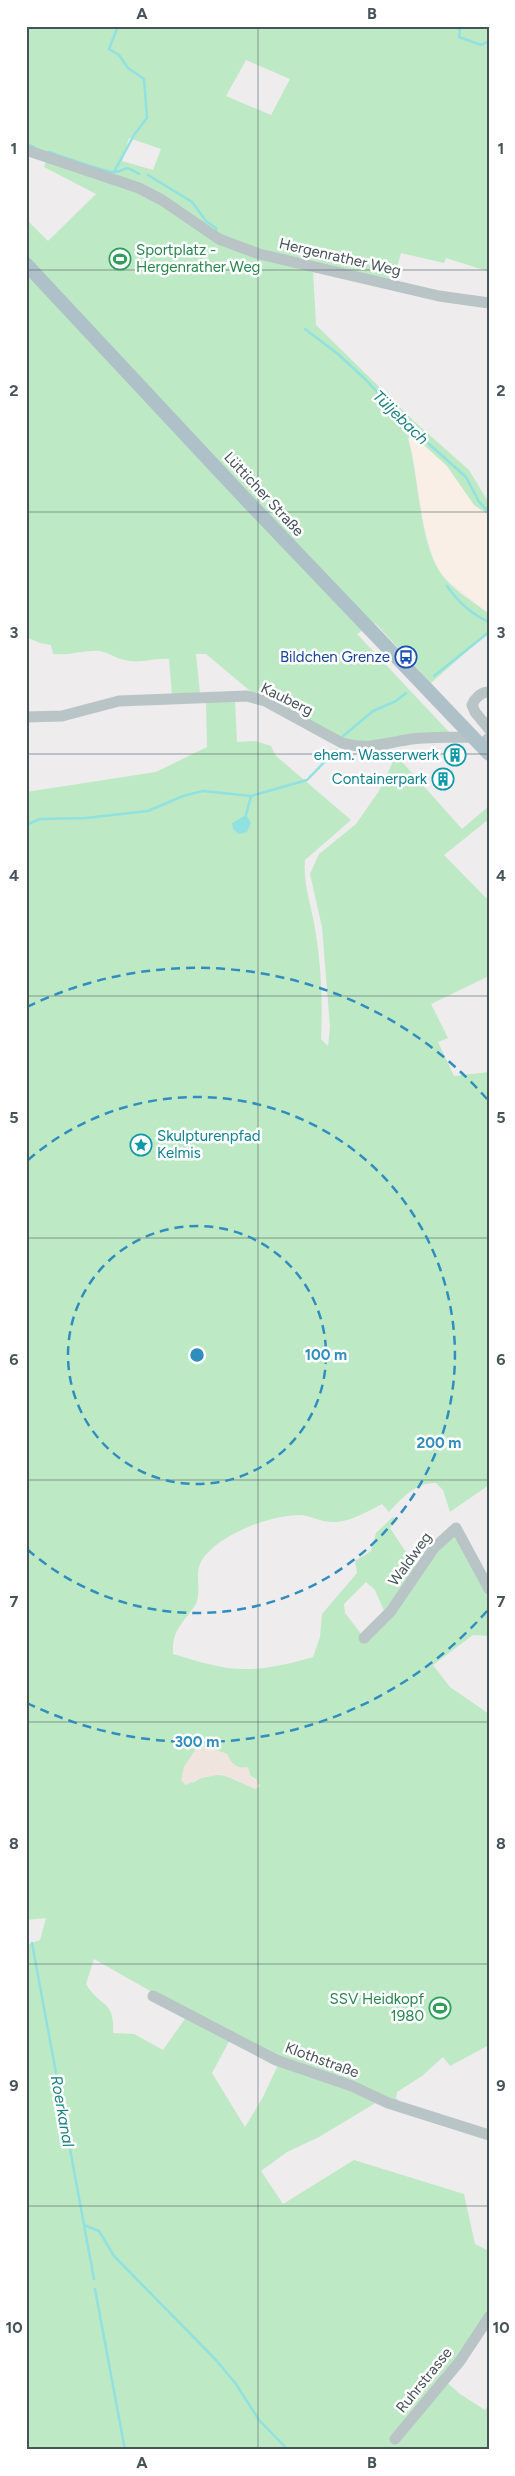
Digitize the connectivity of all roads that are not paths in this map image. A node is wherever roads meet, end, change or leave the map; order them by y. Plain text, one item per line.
1 (26, 150) edge
2 (26, 264) edge
3 (489, 303) edge
4 (489, 692) edge
5 (26, 717) edge
6 (489, 729) edge
7 (483, 743) edge
8 (489, 1589) edge
9 (364, 1638) dead end
10 (153, 1996) dead end
11 (489, 2135) edge
12 (489, 2317) edge
13 (396, 2439) dead end

1 - 3 street, Hergenrather Weg
2 - 7 main road, Lütticher Straße
4 - 6 street
5 - 7 street, Kauberg
8 - 9 street, Waldweg
10 - 11 street, Klothstraße
12 - 13 street, Ruhrstrasse

